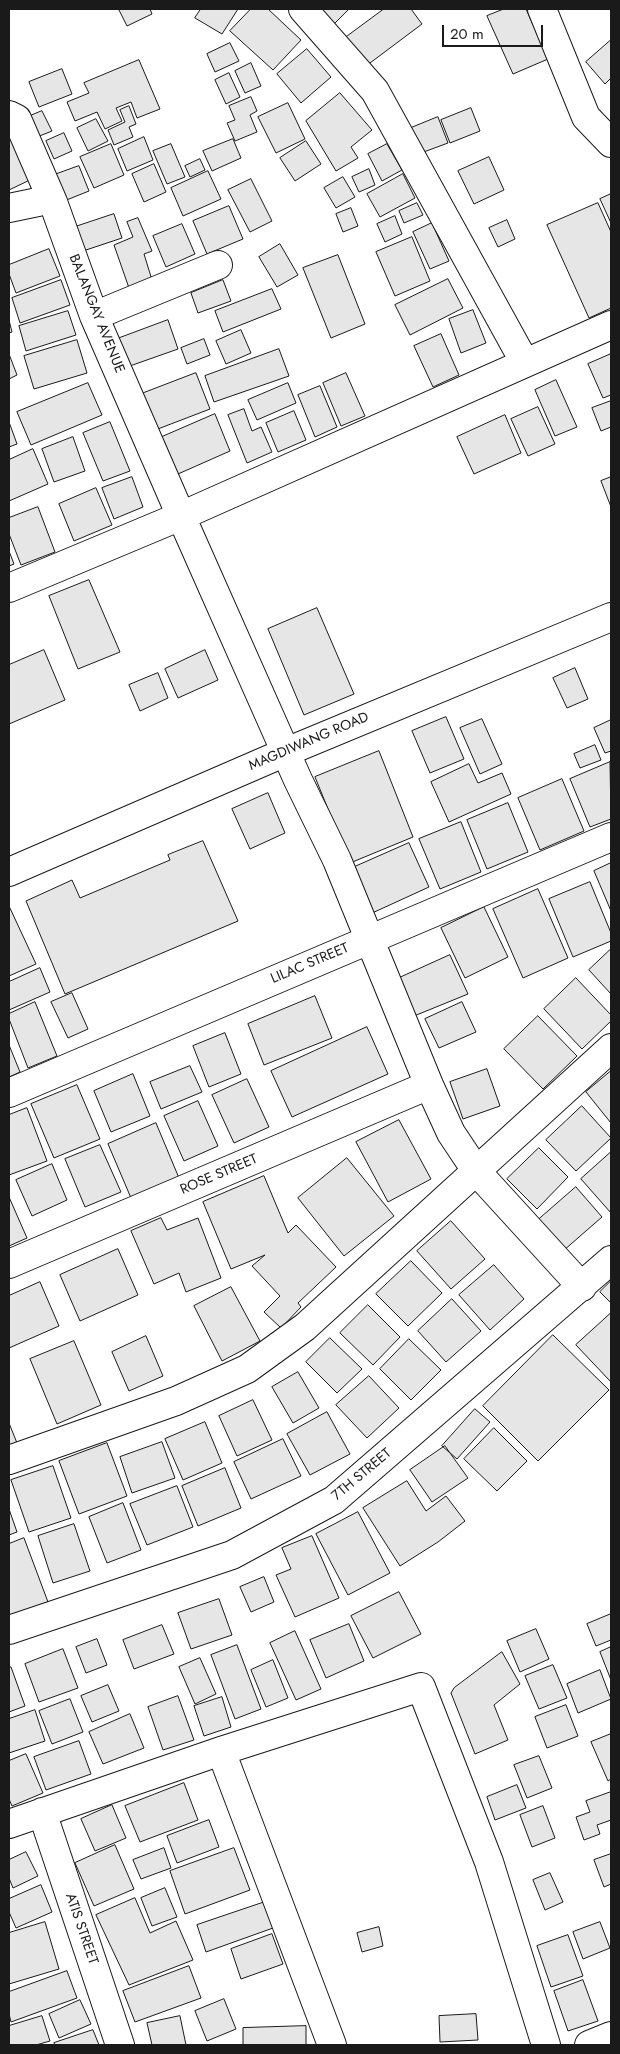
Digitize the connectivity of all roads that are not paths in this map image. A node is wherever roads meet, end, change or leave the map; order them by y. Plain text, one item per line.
1 (303, 9) edge
2 (542, 9) edge
3 (9, 115) edge
4 (611, 143) edge
5 (50, 196) junction
6 (9, 208) edge
7 (218, 265) dead end
8 (94, 316) junction
9 (611, 325) edge
10 (525, 363) junction
11 (181, 516) junction
12 (9, 588) edge
13 (611, 616) edge
14 (286, 752) junction
15 (611, 837) edge
16 (9, 872) edge
17 (369, 938) junction
18 (611, 1048) edge
19 (429, 1085) junction
20 (9, 1093) edge
21 (477, 1172) junction
22 (611, 1260) edge
23 (9, 1264) edge
24 (582, 1287) junction
25 (9, 1460) edge
26 (9, 1630) edge
27 (221, 1751) junction
28 (42, 1812) junction
29 (9, 1824) edge
30 (611, 2036) edge
31 (120, 2045) edge
32 (332, 2045) edge
33 (546, 2045) edge
34 (589, 2045) edge

1 - 10 street
2 - 4 street
3 - 5 street, BALANGAY AVENUE
5 - 6 street
5 - 8 street, BALANGAY AVENUE
7 - 8 street
8 - 11 street, BALANGAY AVENUE
9 - 10 street
10 - 11 street
11 - 12 street
11 - 14 street, BALANGAY AVENUE
13 - 14 street, MAGDIWANG ROAD
14 - 16 street, MAGDIWANG ROAD
14 - 17 street, BALANGAY AVENUE
15 - 17 street, LILAC STREET
17 - 19 street, BALANGAY AVENUE
17 - 20 street, LILAC STREET
18 - 21 street
19 - 21 street, BALANGAY AVENUE
19 - 23 street, ROSE STREET
21 - 24 street, BALANGAY AVENUE
21 - 25 street
22 - 24 street, 7TH STREET
24 - 26 street, 7TH STREET
27 - 28 street
27 - 32 street
27 - 33 street
28 - 29 street
28 - 31 street, ATIS STREET
30 - 34 street

